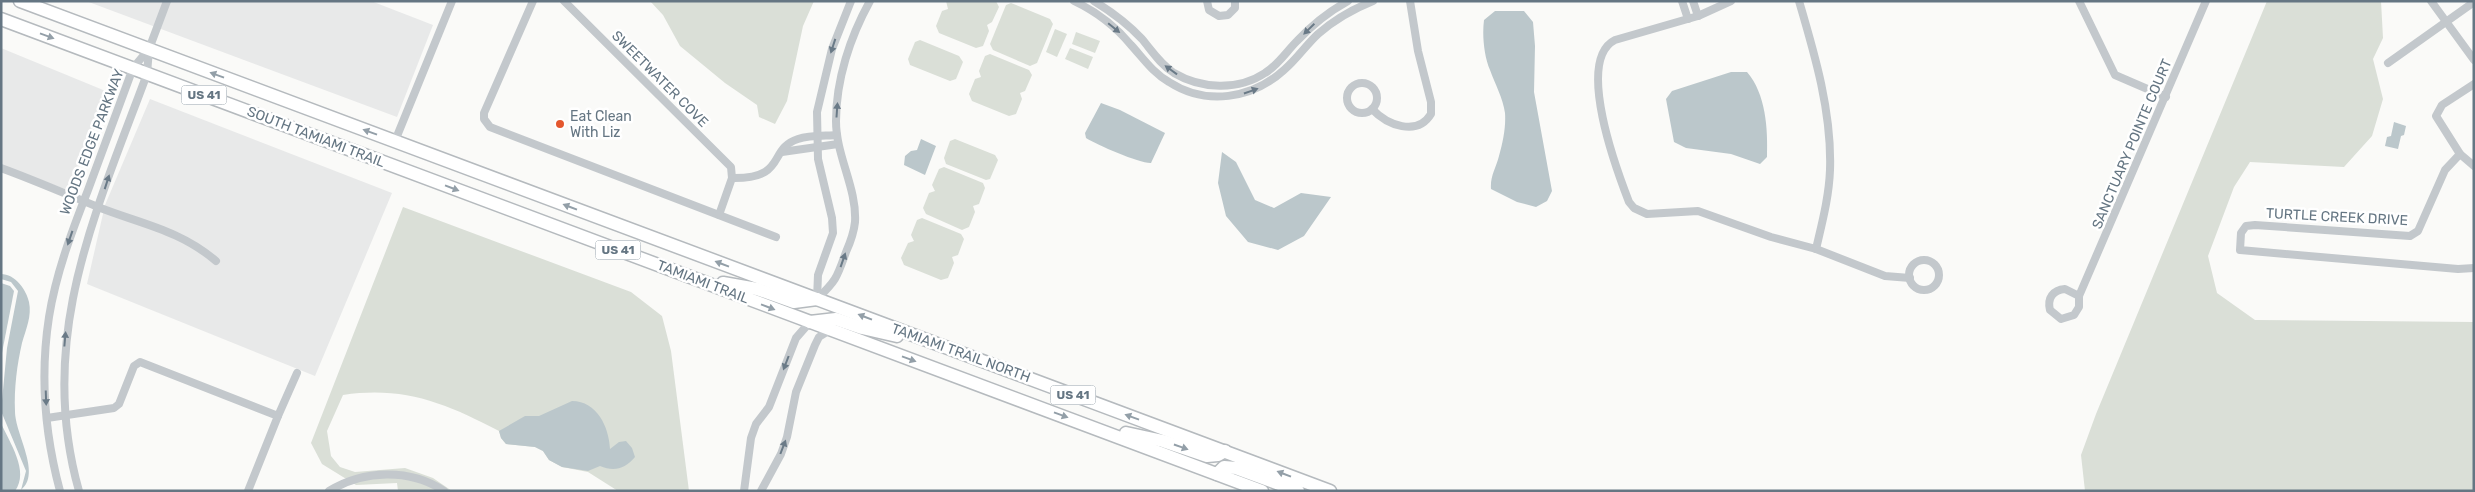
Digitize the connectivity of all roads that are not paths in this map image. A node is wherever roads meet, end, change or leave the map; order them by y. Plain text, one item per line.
1 (20, 1) edge
2 (167, 1) edge
3 (452, 1) edge
4 (533, 1) edge
5 (564, 1) edge
6 (852, 1) edge
7 (870, 1) edge
8 (1094, 1) edge
9 (1207, 1) edge
10 (1235, 1) edge
11 (1348, 1) edge
12 (1373, 1) edge
13 (1410, 1) edge
14 (1682, 1) edge
15 (1693, 1) edge
16 (1731, 1) edge
17 (1799, 1) edge
18 (2079, 1) edge
19 (2206, 1) edge
20 (2430, 1) edge
21 (1076, 2) edge
22 (2474, 2) edge
23 (1698, 16) junction
24 (1, 19) edge
25 (1688, 19) junction
26 (2446, 22) junction
27 (150, 50) junction
28 (2474, 60) edge
29 (2388, 63) dead end
30 (133, 68) junction
31 (147, 74) junction
32 (2474, 84) edge
33 (2166, 97) junction
34 (1372, 109) dead end
35 (837, 135) junction
36 (816, 136) junction
37 (395, 141) junction
38 (838, 144) junction
39 (817, 148) junction
40 (415, 149) joint
41 (782, 152) junction
42 (2460, 154) junction
43 (2474, 166) edge
44 (1, 168) edge
45 (407, 171) joint
46 (732, 178) junction
47 (84, 200) junction
48 (99, 208) junction
49 (719, 215) junction
50 (776, 237) dead end
51 (1816, 249) junction
52 (216, 261) dead end
53 (2474, 268) edge
54 (694, 278) junction
55 (1910, 278) dead end
56 (2079, 296) junction
57 (817, 299) junction
58 (810, 322) junction
59 (830, 330) junction
60 (944, 347) junction
61 (297, 372) dead end
62 (64, 414) junction
63 (278, 416) junction
64 (47, 418) junction
65 (1082, 423) junction
66 (1225, 451) junction
67 (1217, 474) junction
68 (60, 491) edge
69 (79, 491) edge
70 (248, 491) edge
71 (329, 491) edge
72 (444, 491) edge
73 (744, 491) edge
74 (761, 491) edge
75 (1262, 491) edge
76 (1298, 491) edge
77 (1330, 491) edge

1 - 27 main road, SOUTH TAMIAMI TRAIL / US 41
2 - 27 street
3 - 37 street
4 - 49 street
5 - 46 street, SWEETWATER COVE
6 -> 36 street
35 -> 7 street
11 -> 8 street
9 - 10 street
21 -> 12 street
13 - 34 street
14 - 25 street
15 - 23 street
16 - 23 street
17 - 51 street
18 - 33 street
19 - 33 street, SANCTUARY POINTE COURT
20 - 26 street
22 - 26 street
23 - 25 street
24 -> 30 main road, SOUTH TAMIAMI TRAIL / US 41
25 - 51 street
26 - 28 street
26 - 29 street
27 - 30 street, WOODS EDGE PARKWAY
27 - 31 street, WOODS EDGE PARKWAY
37 -> 27 main road, SOUTH TAMIAMI TRAIL / US 41
30 - 31 main road, SOUTH TAMIAMI TRAIL / US 41
30 - 47 street, WOODS EDGE PARKWAY
31 - 45 main road, SOUTH TAMIAMI TRAIL / US 41
48 -> 31 street, WOODS EDGE PARKWAY
32 - 42 street
33 - 56 street, SANCTUARY POINTE COURT
35 - 36 street
35 - 38 street
36 - 39 street
36 - 41 street
37 - 40 main road, SOUTH TAMIAMI TRAIL / US 41
38 - 39 street
57 -> 38 street
39 - 41 street
39 - 57 street
57 -> 40 main road, TAMIAMI TRAIL / US 41
41 - 46 street
42 - 43 street
42 - 53 street, TURTLE CREEK DRIVE
44 - 47 street
45 -> 54 main road, TAMIAMI TRAIL / US 41
46 - 49 street
47 - 48 street
47 -> 64 street, WOODS EDGE PARKWAY
48 - 52 street
62 -> 48 street, WOODS EDGE PARKWAY
49 - 50 street
51 - 55 street
54 - 57 main road
54 -> 58 main road, TAMIAMI TRAIL / US 41
56 - 56 street
60 -> 57 main road, TAMIAMI TRAIL NORTH / US 41
58 - 59 main road, TAMIAMI TRAIL / US 41
58 - 60 main road
58 -> 73 street
59 -> 65 main road, TAMIAMI TRAIL NORTH / US 41
74 -> 59 street
66 -> 60 main road, TAMIAMI TRAIL NORTH / US 41
61 - 63 street
62 - 63 street
62 - 64 street
62 - 69 street, WOODS EDGE PARKWAY
63 - 70 street
64 - 68 street, WOODS EDGE PARKWAY
65 -> 66 main road
65 - 67 main road, TAMIAMI TRAIL NORTH / US 41
77 -> 66 main road, TAMIAMI TRAIL NORTH / US 41
67 - 75 main road, TAMIAMI TRAIL NORTH / US 41
67 - 76 main road
71 - 72 street

